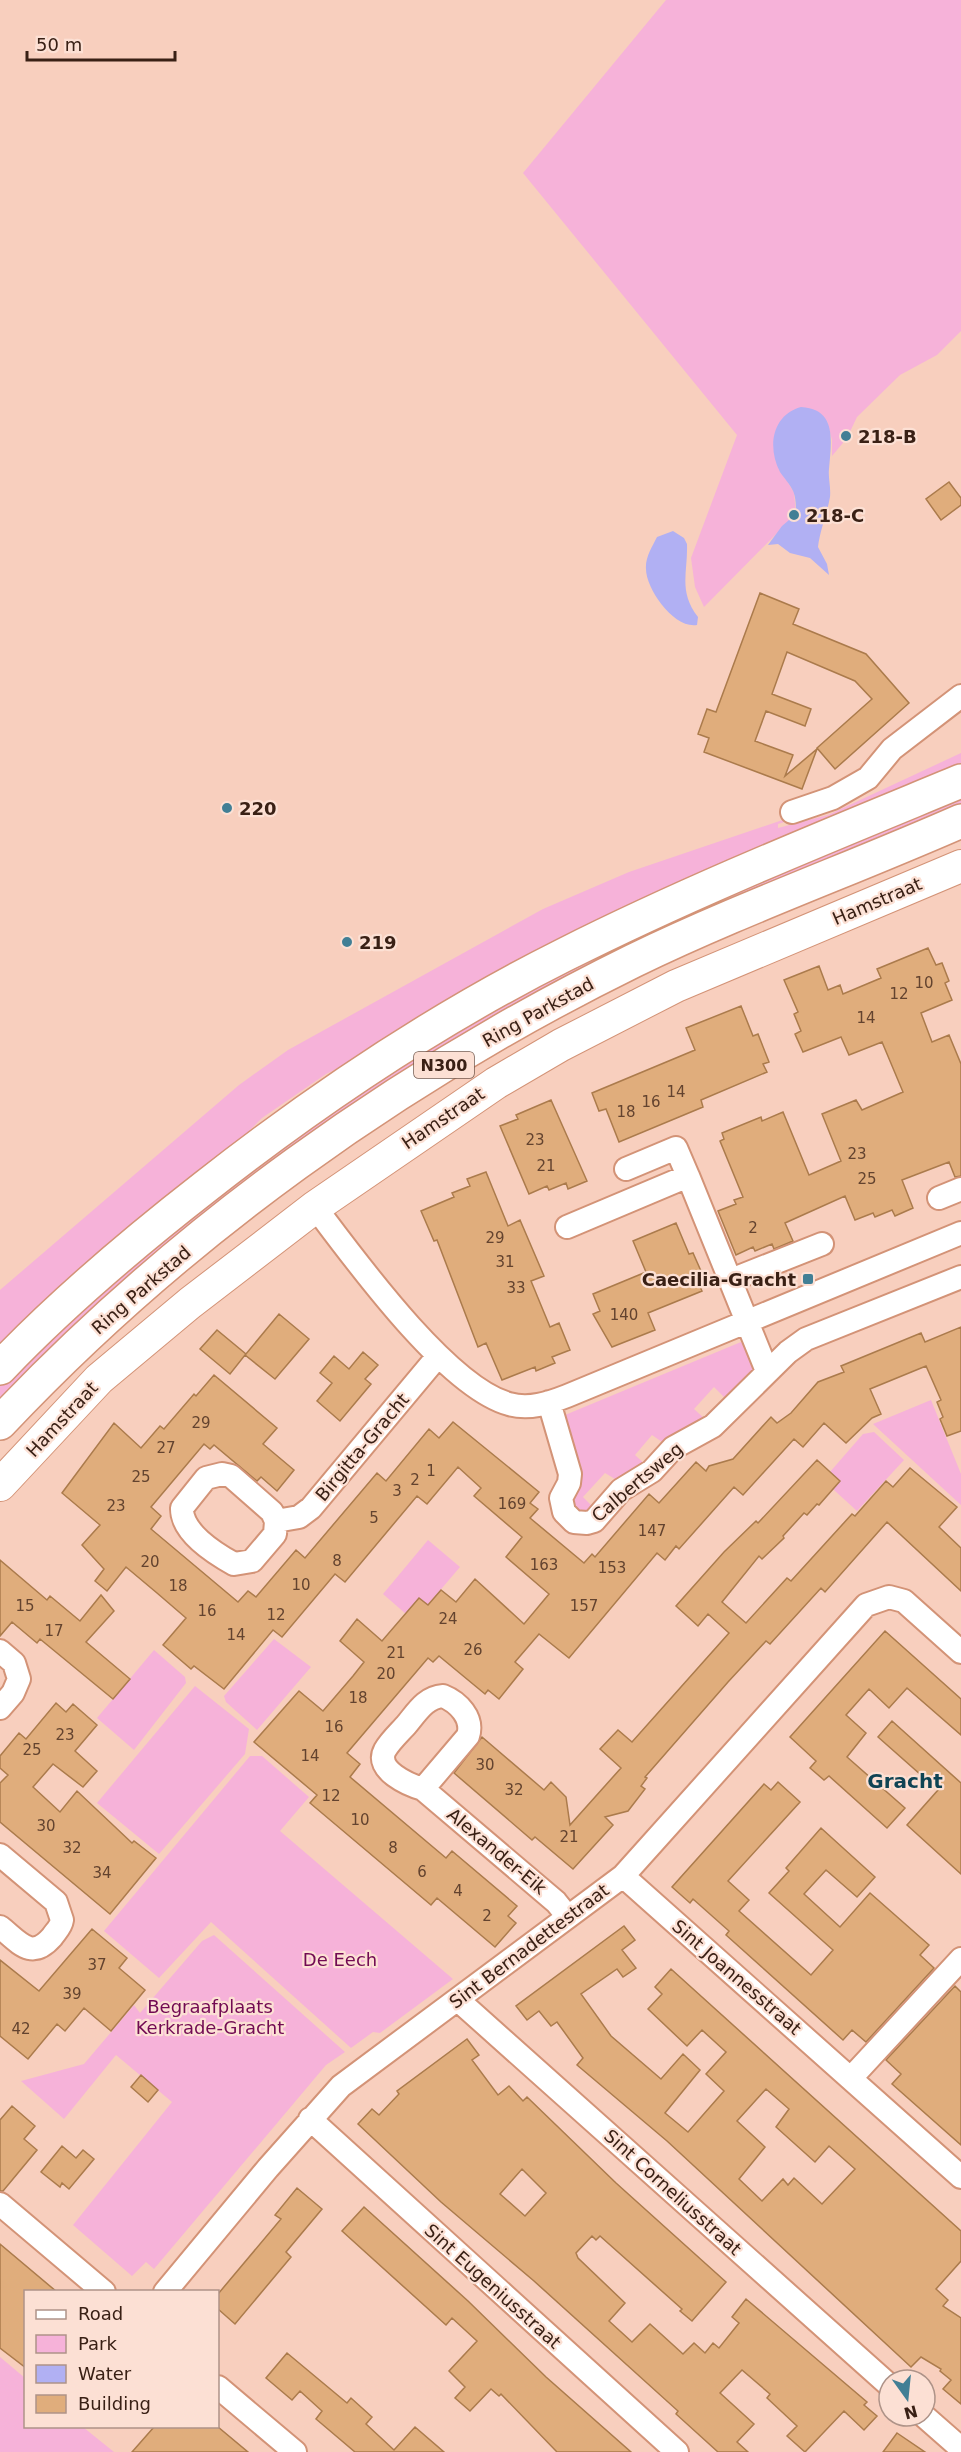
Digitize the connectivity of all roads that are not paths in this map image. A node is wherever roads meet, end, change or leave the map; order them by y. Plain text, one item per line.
1 (961, 696) edge
2 (961, 781) edge
3 (792, 812) dead end
4 (961, 821) edge
5 (961, 866) edge
6 (626, 1169) dead end
7 (688, 1176) junction
8 (961, 1189) edge
9 (939, 1198) dead end
10 (315, 1207) junction
11 (567, 1227) dead end
12 (961, 1233) edge
13 (822, 1244) dead end
14 (961, 1277) edge
15 (731, 1280) junction
16 (747, 1320) junction
17 (438, 1356) junction
18 (0, 1368) edge
19 (767, 1371) junction
20 (549, 1402) junction
21 (0, 1423) edge
22 (0, 1485) edge
23 (276, 1521) dead end
24 (0, 1651) edge
25 (961, 1652) edge
26 (0, 1708) edge
27 (423, 1789) dead end
28 (0, 1855) edge
29 (623, 1876) junction
30 (568, 1917) junction
31 (0, 1927) edge
32 (961, 1959) edge
33 (458, 2000) junction
34 (851, 2078) junction
35 (310, 2119) junction
36 (961, 2177) edge
37 (0, 2204) edge
38 (102, 2290) edge
39 (167, 2290) edge
40 (877, 2374) edge
41 (219, 2388) edge
42 (937, 2428) edge
43 (957, 2446) edge
44 (295, 2452) edge
45 (676, 2452) edge

1 - 3 street
2 - 18 highway, Ring Parkstad / N300
4 - 21 highway, Ring Parkstad / N300
5 - 10 street, Hamstraat
6 - 7 street
7 - 11 street
7 - 15 street
8 - 9 street
10 - 17 street
10 - 22 street, Hamstraat
12 - 16 street
13 - 15 street
14 - 19 street, Calbertsweg
15 - 16 street
16 - 19 street
16 - 20 street
17 - 20 street
17 - 23 street, Birgitta-Gracht
19 - 20 street, Calbertsweg
24 - 26 street
25 - 29 street, Sint Bernadettestraat
27 - 30 street, Alexander-Eik
28 - 31 street
29 - 30 street, Sint Bernadettestraat
29 - 34 street, Sint Joannesstraat
30 - 33 street, Sint Bernadettestraat
32 - 34 street
33 - 35 street, Sint Bernadettestraat
33 - 40 street, Sint Corneliusstraat
34 - 36 street, Sint Joannesstraat
35 - 39 street, Sint Bernadettestraat
35 - 45 street, Sint Eugeniusstraat
37 - 38 street
41 - 44 street
42 - 43 street

